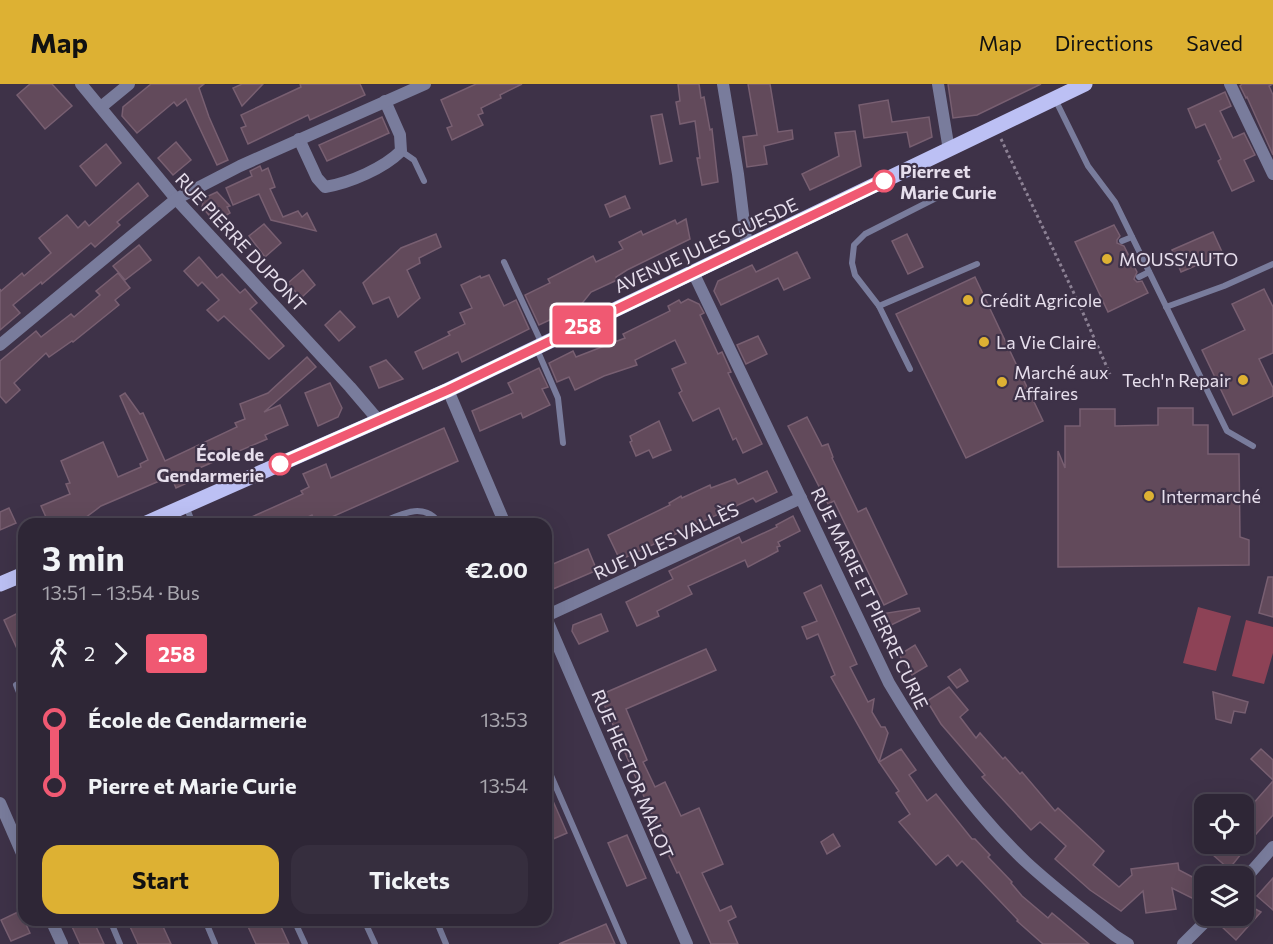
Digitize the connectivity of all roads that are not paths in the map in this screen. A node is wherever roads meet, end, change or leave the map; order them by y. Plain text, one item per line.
1 (81, 84) edge
2 (129, 84) edge
3 (425, 84) edge
4 (723, 84) edge
5 (938, 84) edge
6 (1085, 84) edge
7 (1230, 84) edge
8 (1055, 98) junction
9 (385, 101) junction
10 (101, 107) junction
11 (299, 140) junction
12 (949, 150) junction
13 (401, 151) junction
14 (1273, 174) edge
15 (424, 181) dead end
16 (944, 194) dead end
17 (176, 199) junction
18 (1132, 237) junction
19 (1122, 242) dead end
20 (747, 247) junction
21 (504, 262) dead end
22 (977, 264) dead end
23 (1273, 264) edge
24 (693, 272) junction
25 (1149, 272) junction
26 (1139, 277) dead end
27 (879, 306) junction
28 (1166, 307) junction
29 (0, 345) edge
30 (539, 346) junction
31 (910, 369) dead end
32 (448, 390) junction
33 (379, 421) junction
34 (563, 443) dead end
35 (1253, 446) dead end
36 (801, 498) junction
37 (186, 506) junction
38 (158, 518) edge
39 (191, 518) edge
40 (391, 518) edge
41 (436, 518) edge
42 (502, 518) edge
43 (18, 576) edge
44 (0, 584) edge
45 (552, 614) edge
46 (552, 631) edge
47 (552, 778) edge
48 (0, 803) edge
49 (18, 844) edge
50 (1273, 847) edge
51 (1254, 869) edge
52 (54, 926) edge
53 (113, 926) edge
54 (208, 926) edge
55 (297, 926) edge
56 (367, 926) edge
57 (438, 926) edge
58 (1201, 926) edge
59 (62, 944) edge
60 (120, 944) edge
61 (215, 944) edge
62 (305, 944) edge
63 (375, 944) edge
64 (446, 944) edge
65 (624, 944) edge
66 (687, 944) edge
67 (1128, 944) edge
68 (1183, 944) edge

1 - 10 street, RUE PIERRE DUPONT
2 - 10 street
3 - 9 street
4 - 20 street
5 - 12 street
6 - 8 main road, AVENUE JULES GUESDE
7 - 14 street
8 - 12 main road, AVENUE JULES GUESDE
8 - 18 lane
9 - 11 street
9 - 13 street
10 - 17 street, RUE PIERRE DUPONT
11 - 13 street
11 - 17 street
12 - 20 main road, AVENUE JULES GUESDE
13 - 15 lane
16 - 27 lane
17 - 29 street
17 - 33 street, RUE PIERRE DUPONT
18 - 19 lane
18 - 25 lane
20 - 24 main road, AVENUE JULES GUESDE
21 - 30 lane
22 - 27 lane
23 - 28 lane
24 - 30 main road, AVENUE JULES GUESDE
24 - 36 street, RUE MARIE ET PIERRE CURIE
25 - 26 lane
25 - 28 lane
27 - 31 lane
28 - 35 lane
30 - 32 main road, AVENUE JULES GUESDE
30 - 34 lane
32 - 33 main road, AVENUE JULES GUESDE
32 - 42 street
33 - 37 main road, AVENUE JULES GUESDE
36 - 45 street, RUE JULES VALLÈS
36 - 67 street, RUE MARIE ET PIERRE CURIE
37 - 38 main road, AVENUE JULES GUESDE
37 - 39 lane
40 - 41 lane
43 - 44 main road
46 - 66 street, RUE HECTOR MALOT
47 - 65 lane
48 - 49 street
50 - 51 street
52 - 59 street
53 - 60 lane
54 - 61 lane
55 - 62 lane
56 - 63 lane
57 - 64 lane
58 - 68 street

